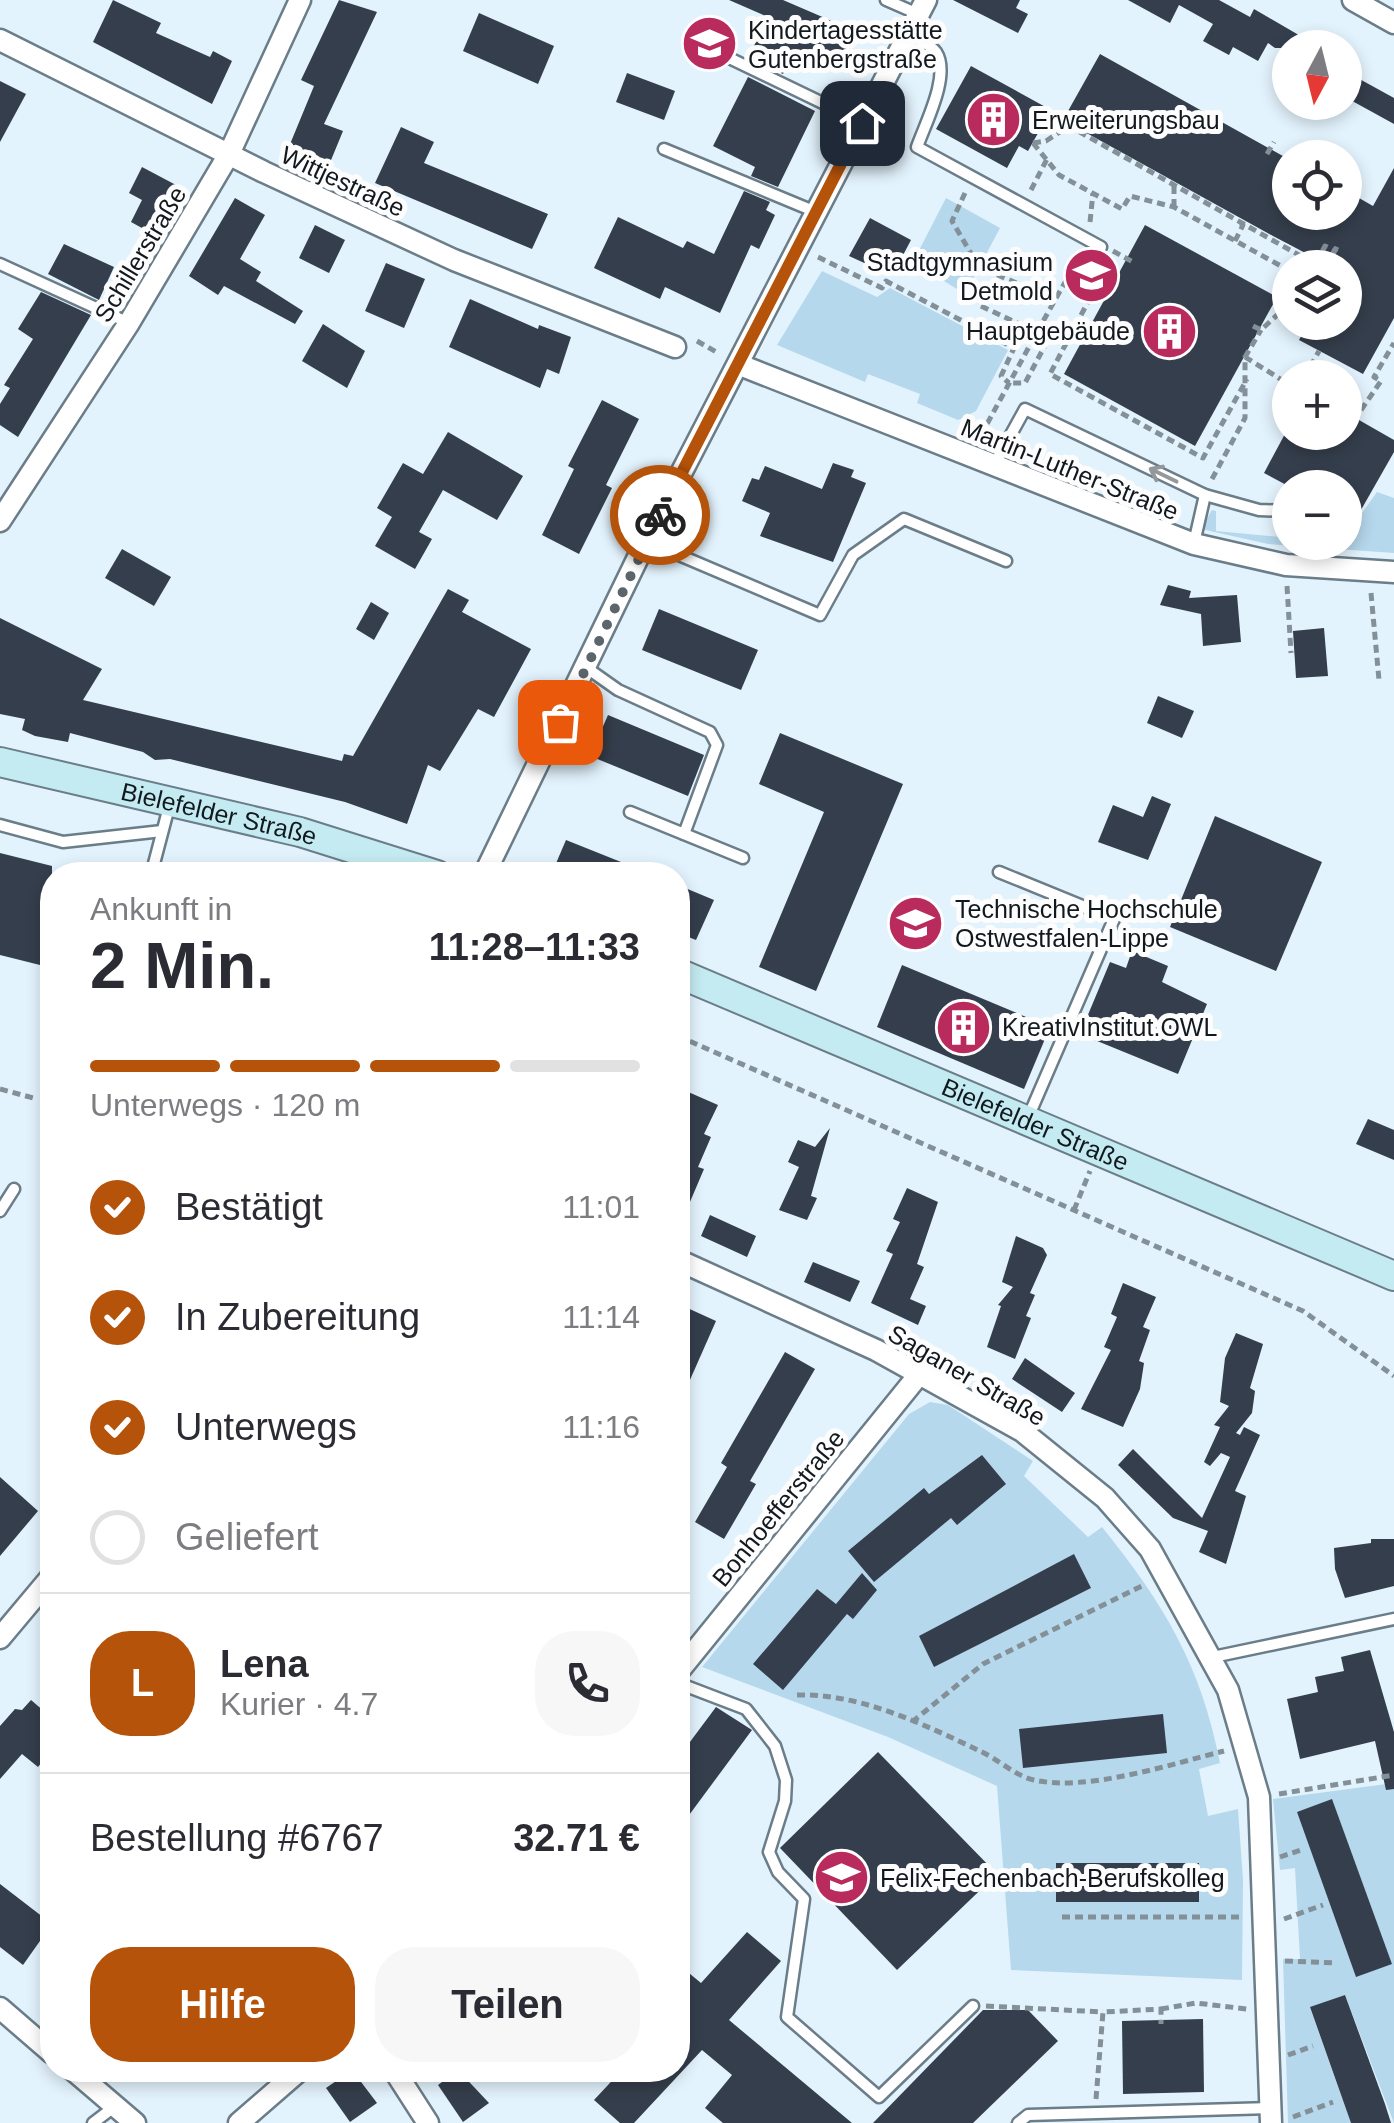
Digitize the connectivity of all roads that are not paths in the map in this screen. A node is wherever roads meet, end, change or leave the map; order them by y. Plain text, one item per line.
1 (300, 0) edge
2 (886, 0) edge
3 (1353, 0) edge
4 (923, 7) edge
5 (1394, 23) edge
6 (908, 35) junction
7 (0, 40) edge
8 (694, 41) dead end
9 (862, 123) junction
10 (664, 149) dead end
11 (228, 154) junction
12 (817, 212) junction
13 (1101, 247) dead end
14 (0, 264) edge
15 (129, 323) junction
16 (675, 347) road end
17 (740, 366) junction
18 (993, 467) junction
19 (1206, 495) junction
20 (1272, 510) edge
21 (0, 521) edge
22 (646, 541) junction
23 (1194, 544) junction
24 (1006, 561) dead end
25 (1394, 572) edge
26 (584, 666) junction
27 (0, 762) edge
28 (170, 800) junction
29 (630, 812) dead end
30 (0, 825) edge
31 (162, 831) junction
32 (684, 834) junction
33 (743, 858) dead end
34 (154, 862) edge
35 (396, 862) edge
36 (490, 862) edge
37 (999, 872) dead end
38 (690, 978) edge
39 (1026, 1121) junction
40 (14, 1189) dead end
41 (0, 1211) edge
42 (690, 1265) edge
43 (1394, 1276) edge
44 (917, 1376) junction
45 (40, 1590) edge
46 (1394, 1619) edge
47 (0, 1638) edge
48 (690, 1657) edge
49 (1213, 1657) junction
50 (690, 1688) edge
51 (973, 2006) road end
52 (0, 2008) edge
53 (40, 2043) edge
54 (87, 2082) edge
55 (286, 2082) edge
56 (402, 2082) edge
57 (115, 2106) junction
58 (1277, 2116) edge
59 (93, 2123) edge
60 (135, 2123) edge
61 (239, 2123) edge
62 (428, 2123) edge
63 (1018, 2123) edge

1 - 11 street, Schillerstraße
2 - 4 lane
3 - 5 street
4 - 6 street
6 - 9 street
6 - 13 lane
7 - 11 street, Wittjestraße
8 - 9 lane
9 - 12 street
10 - 12 lane
11 - 15 street, Schillerstraße
11 - 16 street, Wittjestraße
12 - 17 street
14 - 15 lane
15 - 21 street, Schillerstraße
17 - 18 street, Martin-Luther-Straße
17 - 22 street
19 -> 18 lane
18 - 23 street, Martin-Luther-Straße
19 - 20 lane
19 - 23 lane
22 - 24 lane
22 - 26 street
23 - 25 street, Martin-Luther-Straße
26 - 32 lane
26 - 36 street
27 - 28 main road, Bielefelder Straße
28 - 31 lane
28 - 35 main road, Bielefelder Straße
29 - 32 lane
30 - 31 lane
31 - 34 lane
32 - 33 lane
37 - 39 lane
38 - 39 main road, Bielefelder Straße
39 - 43 main road, Bielefelder Straße
40 - 41 lane
42 - 44 street, Saganer Straße
44 - 48 street, Bonhoefferstraße
44 - 49 street, Saganer Straße
45 - 47 street
46 - 49 lane
49 - 58 street, Saganer Straße
50 - 51 lane
52 - 53 street
54 - 57 street
55 - 61 street
56 - 62 street
57 - 59 lane
57 - 60 street
58 - 63 lane

